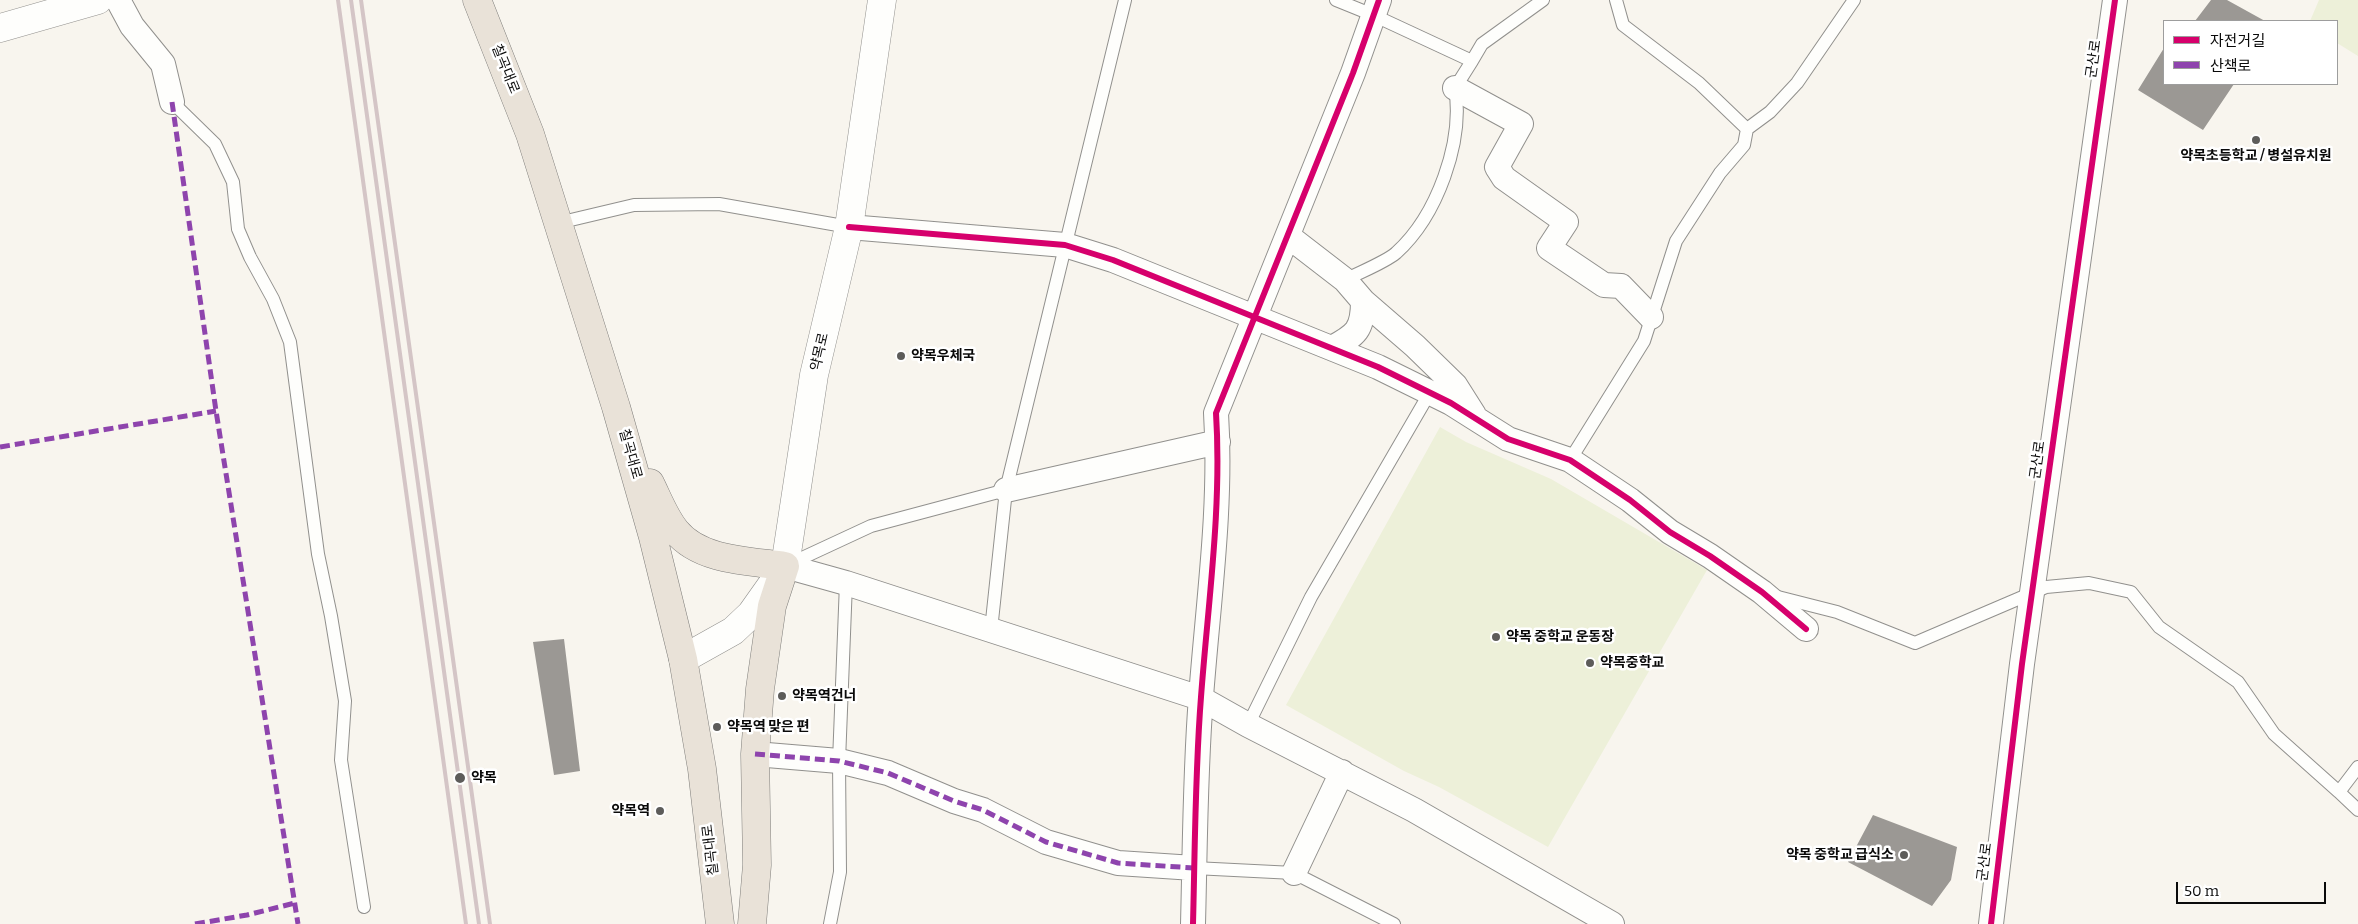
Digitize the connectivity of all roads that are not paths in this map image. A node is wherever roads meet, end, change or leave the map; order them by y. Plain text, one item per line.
1 (98, 0) edge
2 (118, 0) edge
3 (477, 0) edge
4 (882, 0) edge
5 (1125, 0) edge
6 (1336, 0) edge
7 (1543, 0) edge
8 (1616, 0) edge
9 (1854, 0) edge
10 (2115, 0) edge
11 (1376, 7) edge
12 (0, 28) edge
13 (1472, 61) junction
14 (1455, 88) junction
15 (172, 102) joint
16 (1747, 129) junction
17 (558, 223) junction
18 (849, 227) junction
19 (1288, 236) junction
20 (1065, 245) junction
21 (1345, 280) junction
22 (1363, 301) junction
23 (1255, 317) junction
24 (1651, 317) junction
25 (1332, 348) junction
26 (1429, 394) junction
27 (616, 407) junction
28 (1478, 421) junction
29 (1218, 442) junction
30 (1570, 460) junction
31 (1006, 490) junction
32 (785, 566) junction
33 (846, 583) junction
34 (1762, 592) junction
35 (2032, 593) junction
36 (1806, 629) dead end
37 (991, 630) junction
38 (683, 659) junction
39 (1200, 698) junction
40 (1248, 725) junction
41 (754, 754) junction
42 (839, 761) junction
43 (2358, 767) edge
44 (1342, 772) junction
45 (2339, 792) junction
46 (2358, 810) edge
47 (1194, 868) junction
48 (1294, 874) junction
49 (364, 907) dead end
50 (720, 924) edge
51 (752, 924) edge
52 (830, 924) edge
53 (1193, 924) edge
54 (1394, 924) edge
55 (1612, 924) edge
56 (1991, 924) edge

1 - 12 street
2 - 15 street
3 - 17 main road, 칠곡대로
4 - 18 street, 약목로
5 - 20 lane
6 - 11 lane
7 - 13 lane
8 - 16 lane
9 - 16 lane
10 - 35 street, 군산로
11 - 13 lane
11 - 19 street
13 - 14 lane
14 - 21 lane
14 - 24 street
15 - 49 lane
16 - 24 lane
17 - 18 lane
17 - 27 main road, 칠곡대로
18 - 20 street
18 - 32 street, 약목로
19 - 21 street
19 - 23 street
20 - 23 street
20 - 31 lane
21 - 22 street
22 - 25 street
22 - 28 street
23 - 25 street
23 - 29 street
24 - 30 lane
25 - 26 street
26 - 28 street
26 - 40 lane
27 - 32 main road
27 - 38 main road, 칠곡대로
28 - 30 street
29 - 31 street
29 - 39 street
30 - 34 street
31 - 32 lane
31 - 37 lane
32 - 33 street
32 - 38 street, 약목로
32 - 41 main road
33 - 37 street
33 - 42 lane
34 - 35 lane
34 - 36 street
35 - 45 lane
35 - 56 street, 군산로
37 - 39 street
38 - 50 main road, 칠곡대로
39 - 40 street
39 - 47 street
40 - 44 street
41 - 42 street
41 - 51 main road
42 - 47 street
42 - 52 lane
43 - 45 lane
44 - 48 street
44 - 55 street
45 - 46 lane
47 - 48 lane
47 - 53 street
48 - 54 lane

